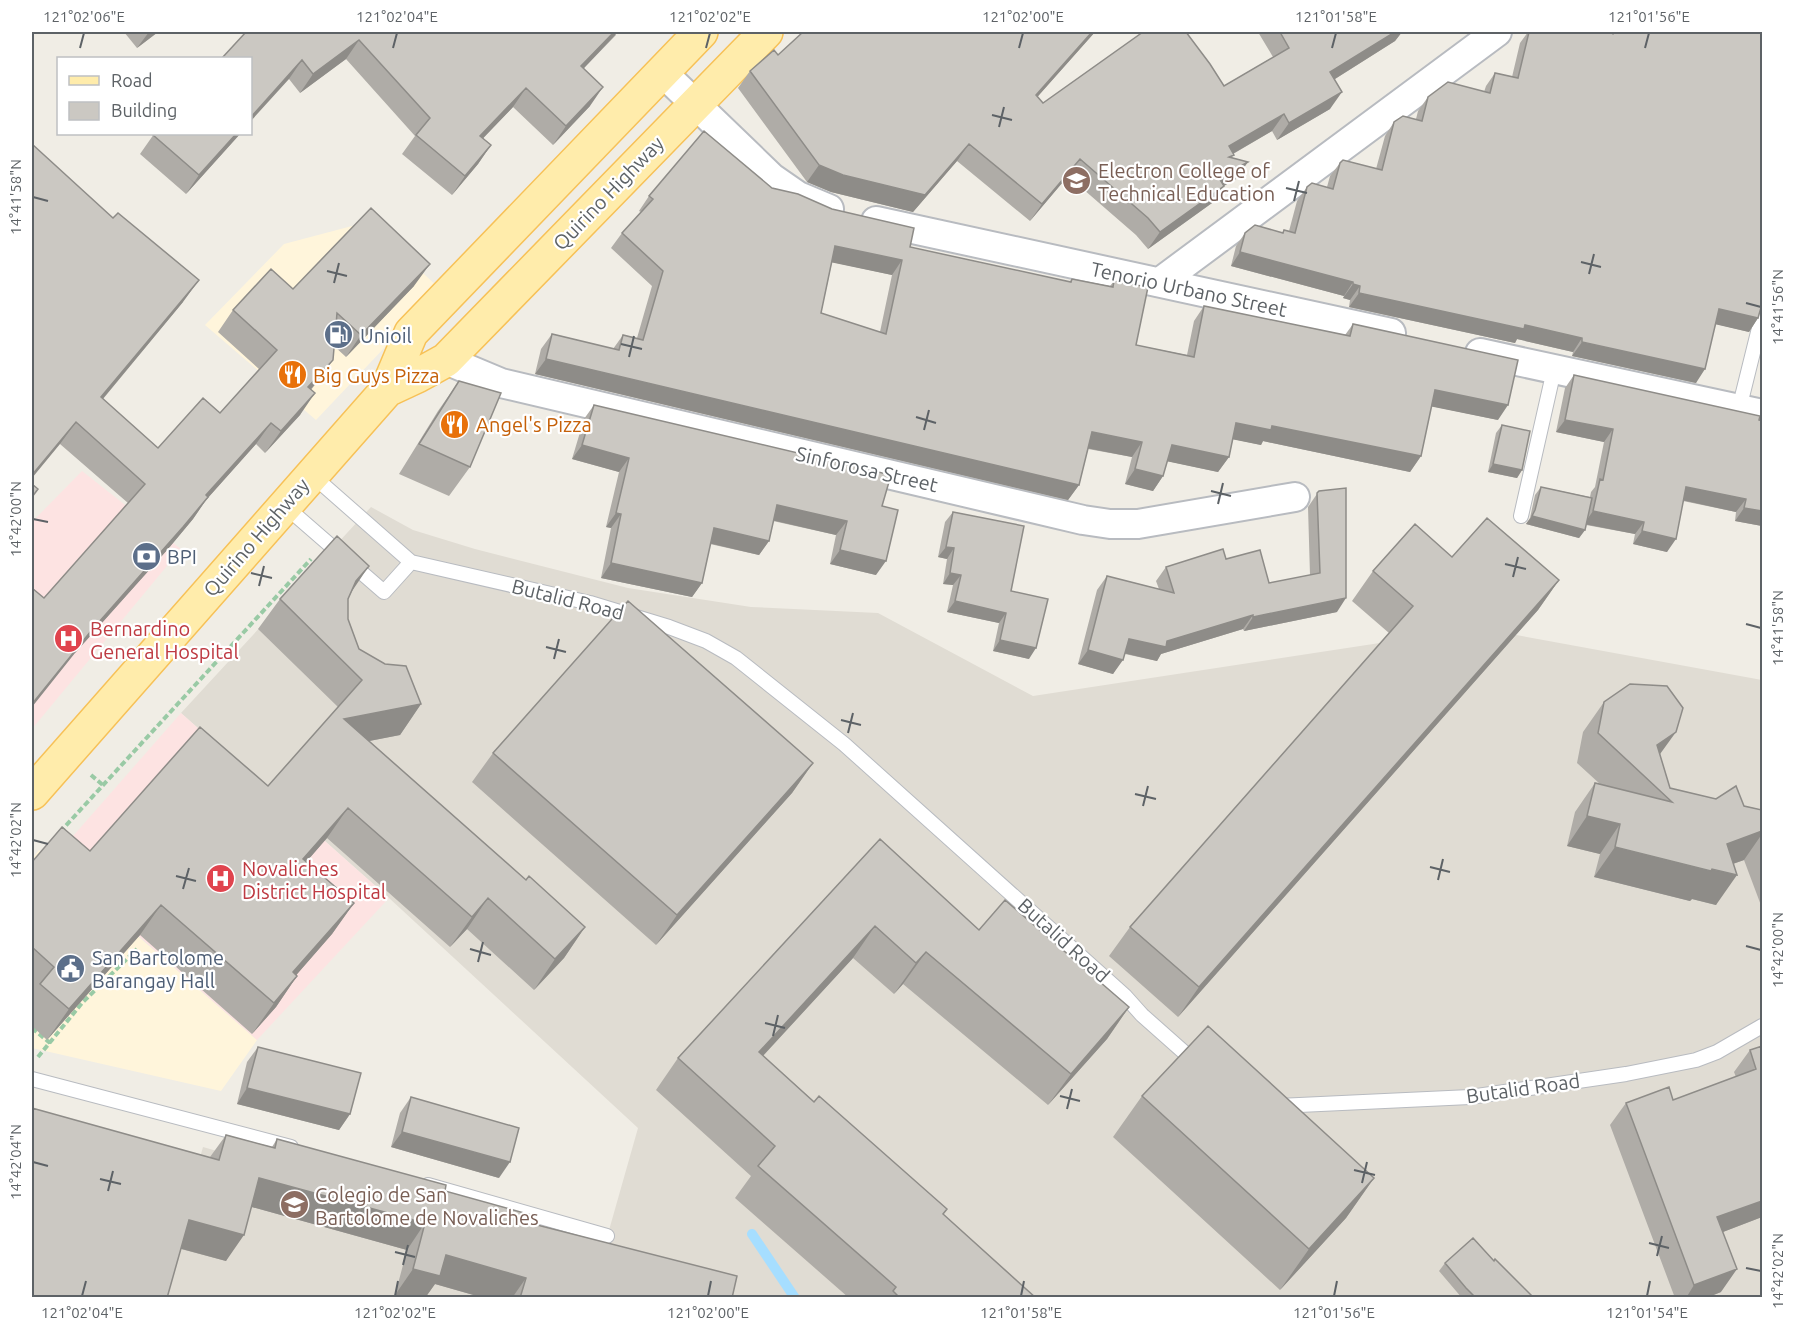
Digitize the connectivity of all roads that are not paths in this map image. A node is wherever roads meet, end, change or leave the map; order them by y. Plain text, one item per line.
1 (701, 32) edge
2 (764, 32) edge
3 (1497, 32) edge
4 (662, 72) junction
5 (695, 104) junction
6 (1160, 282) junction
7 (1762, 316) edge
8 (1415, 339) edge
9 (1450, 346) edge
10 (446, 360) junction
11 (1554, 370) junction
12 (387, 390) junction
13 (1751, 411) edge
14 (311, 474) junction
15 (1295, 497) dead end
16 (284, 506) junction
17 (1521, 516) dead end
18 (411, 562) junction
19 (32, 794) edge
20 (1762, 1026) edge
21 (1208, 1074) edge
22 (32, 1079) edge
23 (1264, 1105) edge
24 (302, 1150) edge
25 (413, 1180) edge
26 (608, 1236) dead end

1 - 4 main road, Quirino Highway
2 - 5 main road, Quirino Highway
3 - 6 street
4 - 5 street, Tenorio Urbano Street
4 - 12 main road, Quirino Highway
5 - 6 street, Tenorio Urbano Street
5 - 10 main road, Quirino Highway
6 - 8 street, Tenorio Urbano Street
7 - 13 lane
9 - 11 street
10 - 12 main road, Quirino Highway
10 - 15 street, Sinforosa Street
11 - 13 street
11 - 17 lane
12 - 14 main road, Quirino Highway
14 - 16 main road, Quirino Highway
14 - 18 lane, Butalid Road
16 - 18 lane
16 - 19 main road, Quirino Highway
18 - 21 lane, Butalid Road
20 - 23 lane, Butalid Road
22 - 24 lane
25 - 26 lane

